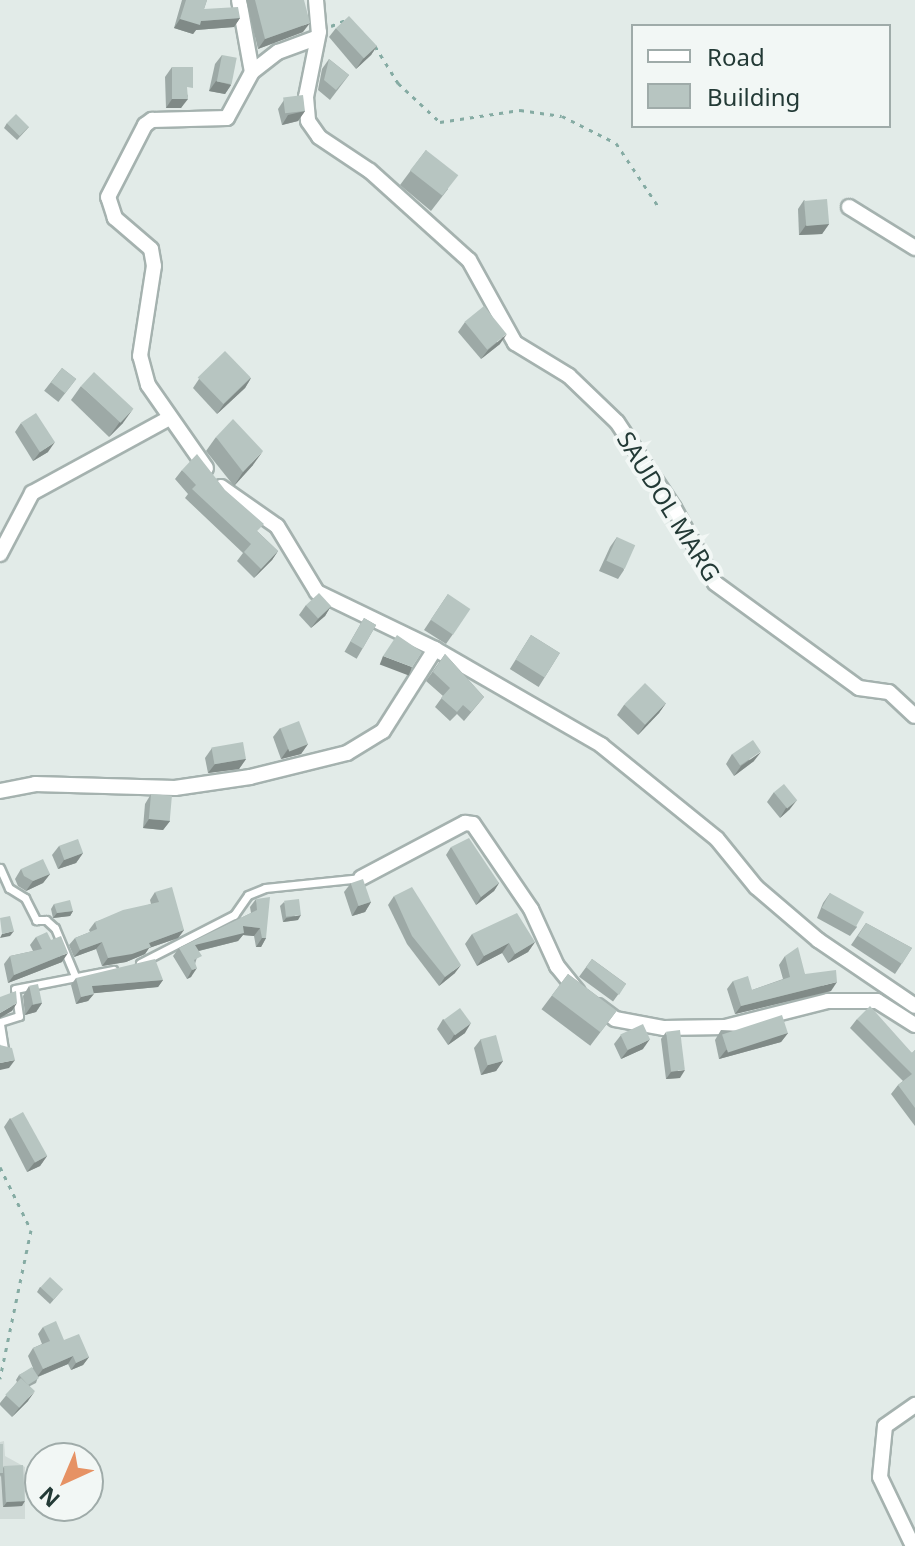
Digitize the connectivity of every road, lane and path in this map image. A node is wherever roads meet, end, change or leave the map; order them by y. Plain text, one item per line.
1 (239, 0) edge
2 (316, 0) edge
3 (349, 20) edge
4 (317, 35) junction
5 (369, 40) edge
6 (252, 72) junction
7 (849, 207) dead end
8 (660, 209) dead end
9 (915, 248) edge
10 (168, 419) junction
11 (0, 554) edge
12 (435, 649) junction
13 (915, 716) edge
14 (0, 791) edge
15 (0, 868) edge
16 (361, 878) joint
17 (75, 976) junction
18 (915, 1006) edge
19 (0, 1023) edge
20 (915, 1025) edge
21 (0, 1051) edge
22 (0, 1167) edge
23 (0, 1379) edge
24 (915, 1405) edge
25 (913, 1546) edge

1 - 6 street
2 - 4 street, SAUDOL MARG
3 - 4 path
4 - 6 street
4 - 13 street, SAUDOL MARG
5 - 8 path
6 - 10 street
7 - 9 street
10 - 11 street
10 - 12 street
12 - 14 street
12 - 18 street
15 - 17 lane
16 - 17 lane
16 - 20 street
17 - 19 lane
19 - 21 lane
22 - 23 path
24 - 25 street

